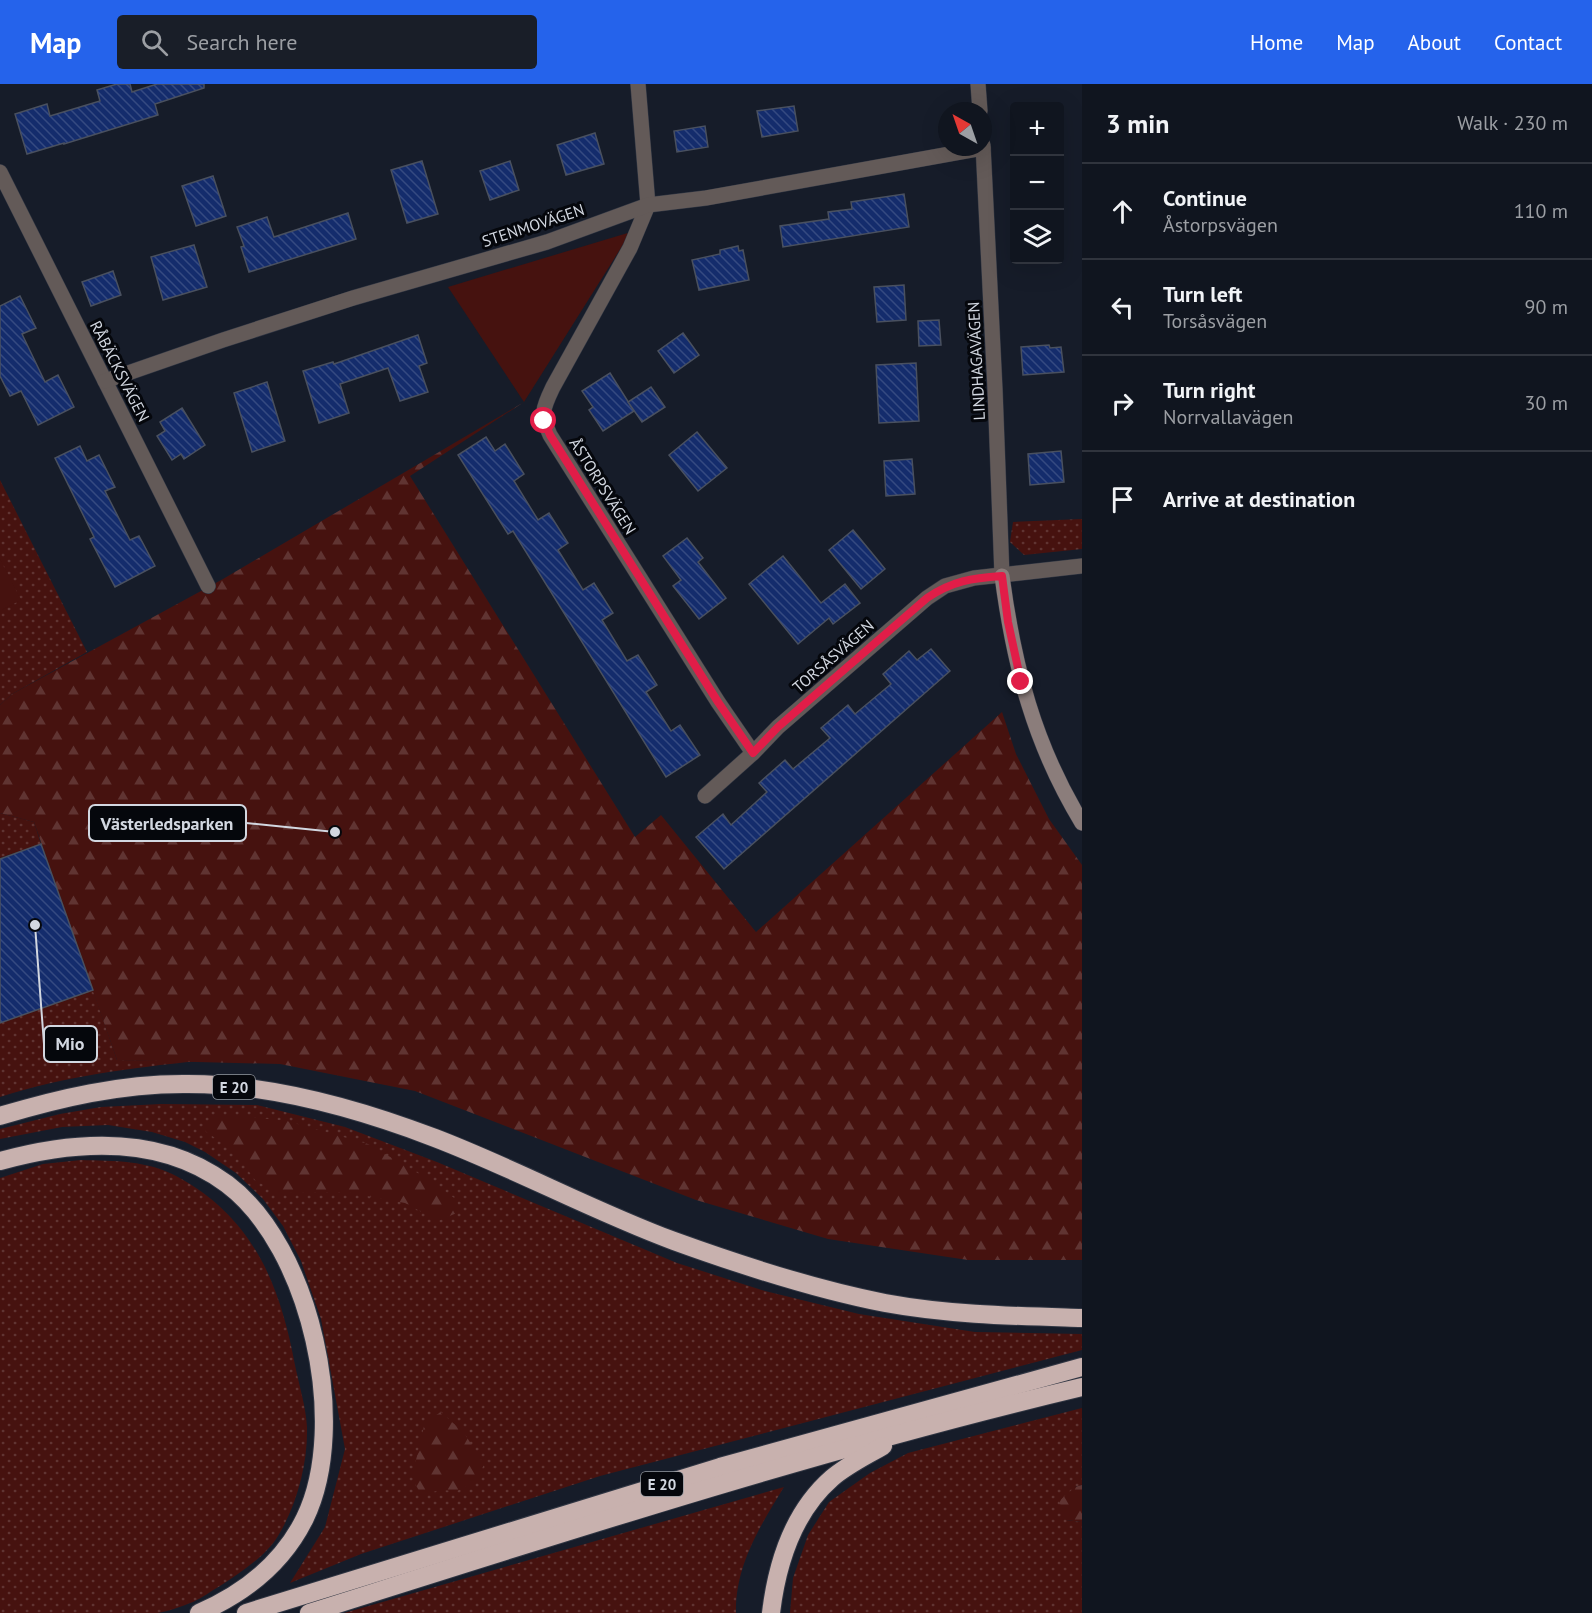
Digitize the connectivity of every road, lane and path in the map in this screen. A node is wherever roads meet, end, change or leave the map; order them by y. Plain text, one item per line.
1 (638, 84) edge
2 (978, 84) edge
3 (980, 102) edge
4 (938, 155) edge
5 (983, 156) edge
6 (0, 172) edge
7 (648, 205) junction
8 (105, 381) junction
9 (1082, 566) edge
10 (1002, 576) junction
11 (208, 586) dead end
12 (753, 753) junction
13 (705, 796) dead end
14 (1082, 823) edge
15 (0, 1116) edge
16 (0, 1161) edge
17 (1082, 1318) edge
18 (1082, 1367) edge
19 (1082, 1387) edge
20 (911, 1431) junction
21 (200, 1613) edge
22 (246, 1613) edge
23 (309, 1613) edge
24 (771, 1613) edge

1 - 7 street, ÅSTORPSVÄGEN
2 - 3 street
4 - 7 street, STENMOVÄGEN
5 - 10 street, LINDHAGAVÄGEN
6 - 8 street, RÅBÄCKSVÄGEN
7 - 8 street, STENMOVÄGEN
7 - 12 street, ÅSTORPSVÄGEN
8 - 11 street, RÅBÄCKSVÄGEN
9 - 10 street, TORSÅSVÄGEN
10 - 12 street, TORSÅSVÄGEN
10 - 14 street
12 - 13 street, TORSÅSVÄGEN
15 - 17 highway, E 20
16 - 21 highway
18 - 22 highway, E 20
19 - 20 highway, E 20
20 - 23 highway, E 20
20 - 24 highway, E 20

